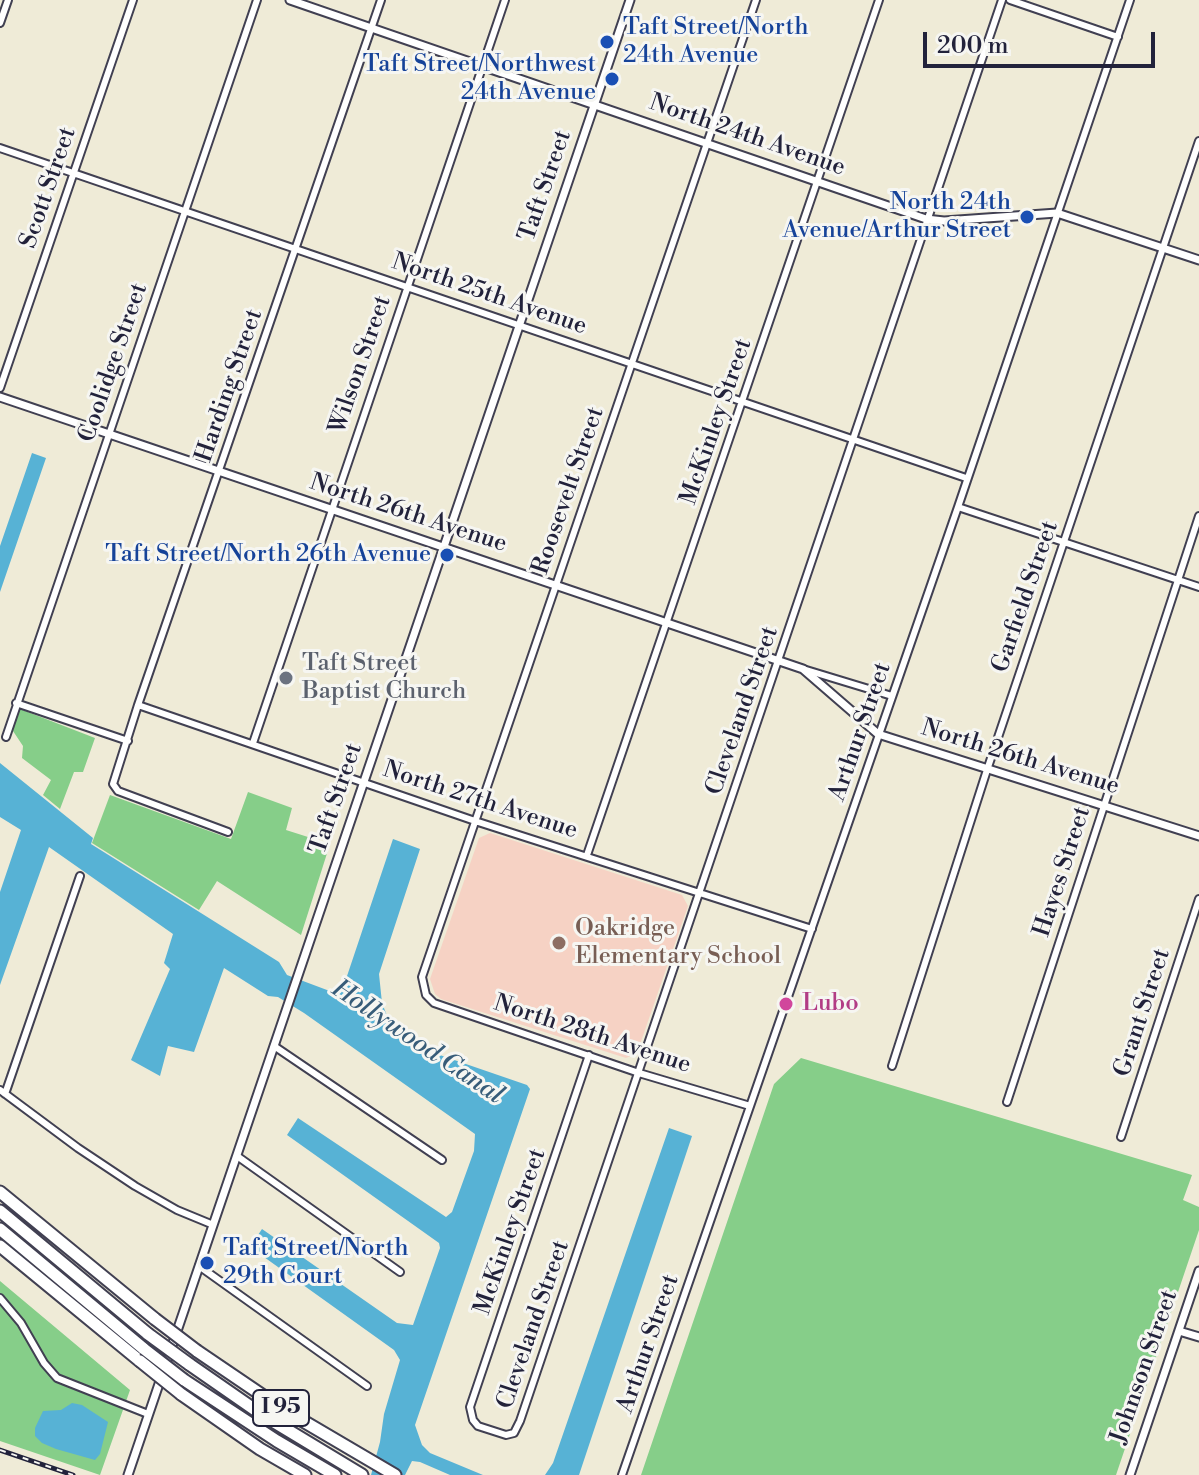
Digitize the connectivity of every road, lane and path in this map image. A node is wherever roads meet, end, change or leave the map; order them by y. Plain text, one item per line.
1 (8, 0) edge
2 (133, 0) edge
3 (257, 0) edge
4 (290, 0) edge
5 (381, 0) edge
6 (505, 0) edge
7 (630, 0) edge
8 (756, 0) edge
9 (879, 0) edge
10 (1002, 0) edge
11 (1010, 0) edge
12 (1130, 0) edge
13 (0, 23) edge
14 (371, 28) junction
15 (1118, 37) junction
16 (483, 67) junction
17 (594, 104) junction
18 (1199, 141) edge
19 (707, 143) junction
20 (0, 148) edge
21 (73, 172) junction
22 (817, 181) junction
23 (186, 210) junction
24 (1057, 213) junction
25 (926, 219) junction
26 (1164, 248) junction
27 (297, 249) junction
28 (1199, 260) edge
29 (408, 286) junction
30 (520, 325) junction
31 (632, 362) junction
32 (0, 388) edge
33 (0, 397) edge
34 (743, 402) junction
35 (109, 434) junction
36 (855, 439) junction
37 (220, 471) junction
38 (966, 478) junction
39 (958, 507) junction
40 (330, 510) junction
41 (1199, 516) edge
42 (1063, 542) junction
43 (443, 546) junction
44 (1177, 581) junction
45 (557, 584) junction
46 (1199, 587) edge
47 (668, 622) junction
48 (779, 662) junction
49 (803, 669) junction
50 (892, 696) junction
51 (16, 703) junction
52 (138, 705) junction
53 (878, 734) junction
54 (6, 737) dead end
55 (128, 741) junction
56 (253, 743) junction
57 (987, 770) junction
58 (365, 783) junction
59 (1104, 806) junction
60 (475, 821) junction
61 (228, 832) dead end
62 (1199, 836) edge
63 (587, 855) junction
64 (80, 876) dead end
65 (700, 892) junction
66 (1199, 899) edge
67 (812, 929) junction
68 (426, 995) joint
69 (274, 1046) junction
70 (589, 1055) junction
71 (892, 1066) dead end
72 (639, 1073) junction
73 (2, 1092) edge
74 (1007, 1102) dead end
75 (750, 1106) junction
76 (1121, 1137) dead end
77 (237, 1156) junction
78 (442, 1160) dead end
79 (0, 1192) edge
80 (0, 1211) edge
81 (211, 1224) junction
82 (0, 1229) edge
83 (0, 1246) edge
84 (199, 1266) junction
85 (1199, 1271) edge
86 (400, 1272) dead end
87 (0, 1298) edge
88 (1179, 1331) junction
89 (1199, 1337) edge
90 (142, 1355) junction
91 (367, 1386) dead end
92 (148, 1414) junction
93 (514, 1433) joint
94 (128, 1475) edge
95 (305, 1475) edge
96 (335, 1475) edge
97 (362, 1475) edge
98 (395, 1475) edge
99 (622, 1475) edge
100 (1130, 1475) edge

1 - 13 street
2 - 21 street, Scott Street
3 - 23 street, Coolidge Street
4 - 14 street, North 24th Avenue
5 - 14 street, Harding Street
6 - 16 street, Wilson Street
7 - 17 street, Taft Street
8 - 19 street, Roosevelt Street
9 - 22 street, McKinley Street
10 - 25 street, Cleveland Street
11 - 15 street
12 - 15 street, Arthur Street
14 - 16 street, North 24th Avenue
14 - 27 street, Harding Street
15 - 24 street, Arthur Street
16 - 17 street, North 24th Avenue
16 - 29 street, Wilson Street
17 - 19 street, North 24th Avenue
17 - 30 street, Taft Street
18 - 26 street, Garfield Street
19 - 22 street, North 24th Avenue
19 - 31 street, Roosevelt Street
20 - 21 street, North 25th Avenue
21 - 23 street, North 25th Avenue
21 - 32 street, Scott Street
22 - 25 street, North 24th Avenue
22 - 34 street, McKinley Street
23 - 27 street, North 25th Avenue
23 - 35 street, Coolidge Street
24 - 25 street, North 24th Avenue
24 - 26 street, North 24th Avenue
24 - 38 street, Arthur Street
25 - 36 street, Cleveland Street
26 - 28 street, North 24th Avenue
26 - 42 street, Garfield Street
27 - 29 street, North 25th Avenue
27 - 37 street, Harding Street
29 - 30 street, North 25th Avenue
29 - 40 street, Wilson Street
30 - 31 street, North 25th Avenue
30 - 43 street, Taft Street
31 - 34 street, North 25th Avenue
31 - 45 street, Roosevelt Street
33 - 35 street, North 26th Avenue
34 - 36 street, North 25th Avenue
34 - 47 street, McKinley Street
35 - 37 street, North 26th Avenue
35 - 51 street, Coolidge Street
36 - 38 street, North 25th Avenue
36 - 48 street, Cleveland Street
37 - 40 street, North 26th Avenue
37 - 52 street, Harding Street
38 - 39 street, Arthur Street
39 - 42 street
39 - 50 street, Arthur Street
40 - 43 street, North 26th Avenue
40 - 56 street, Wilson Street
41 - 44 street, Hayes Street
42 - 44 street
42 - 57 street, Garfield Street
43 - 45 street, North 26th Avenue
43 - 58 street, Taft Street
44 - 46 street
44 - 59 street, Hayes Street
45 - 47 street, North 26th Avenue
45 - 60 street, Roosevelt Street
47 - 48 street, North 26th Avenue
47 - 63 street, McKinley Street
48 - 49 street, North 26th Avenue
48 - 65 street, Cleveland Street
49 - 50 street, North 26th Avenue
49 - 53 street, North 26th Avenue
50 - 53 street, Arthur Street
51 - 54 street, Coolidge Street
51 - 55 street
52 - 55 street, Harding Street
52 - 56 street, North 27th Avenue
53 - 57 street, North 26th Avenue
53 - 67 street, Arthur Street
55 - 61 street, Harding Street
56 - 58 street, North 27th Avenue
57 - 59 street, North 26th Avenue
57 - 71 street, Garfield Street
58 - 60 street, North 27th Avenue
58 - 69 street, Taft Street
59 - 62 street, North 26th Avenue
59 - 74 street, Hayes Street
60 - 63 street, North 27th Avenue
60 - 68 street, Roosevelt Street
63 - 65 street, North 27th Avenue
64 - 73 street
65 - 67 street, North 27th Avenue
65 - 72 street, Cleveland Street
66 - 76 street, Grant Street
67 - 75 street, Arthur Street
68 - 70 street, North 28th Avenue
69 - 77 street, Taft Street
69 - 78 street
70 - 72 street, North 28th Avenue
70 - 93 street, McKinley Street
72 - 75 street, North 28th Avenue
72 - 93 street, Cleveland Street
73 - 81 street
75 - 99 street, Arthur Street
77 - 81 street, Taft Street
77 - 86 street
79 - 98 highway, I 95, bridge
80 - 97 highway, bridge
81 - 84 street, Taft Street
82 - 90 highway
83 - 90 highway, I 95
84 - 91 street
84 - 92 street, Taft Street
85 - 88 street, Johnson Street
87 - 92 street
88 - 89 street
88 - 100 street, Johnson Street
90 - 95 highway, I 95, bridge
90 - 96 highway, bridge
92 - 94 street, Taft Street

